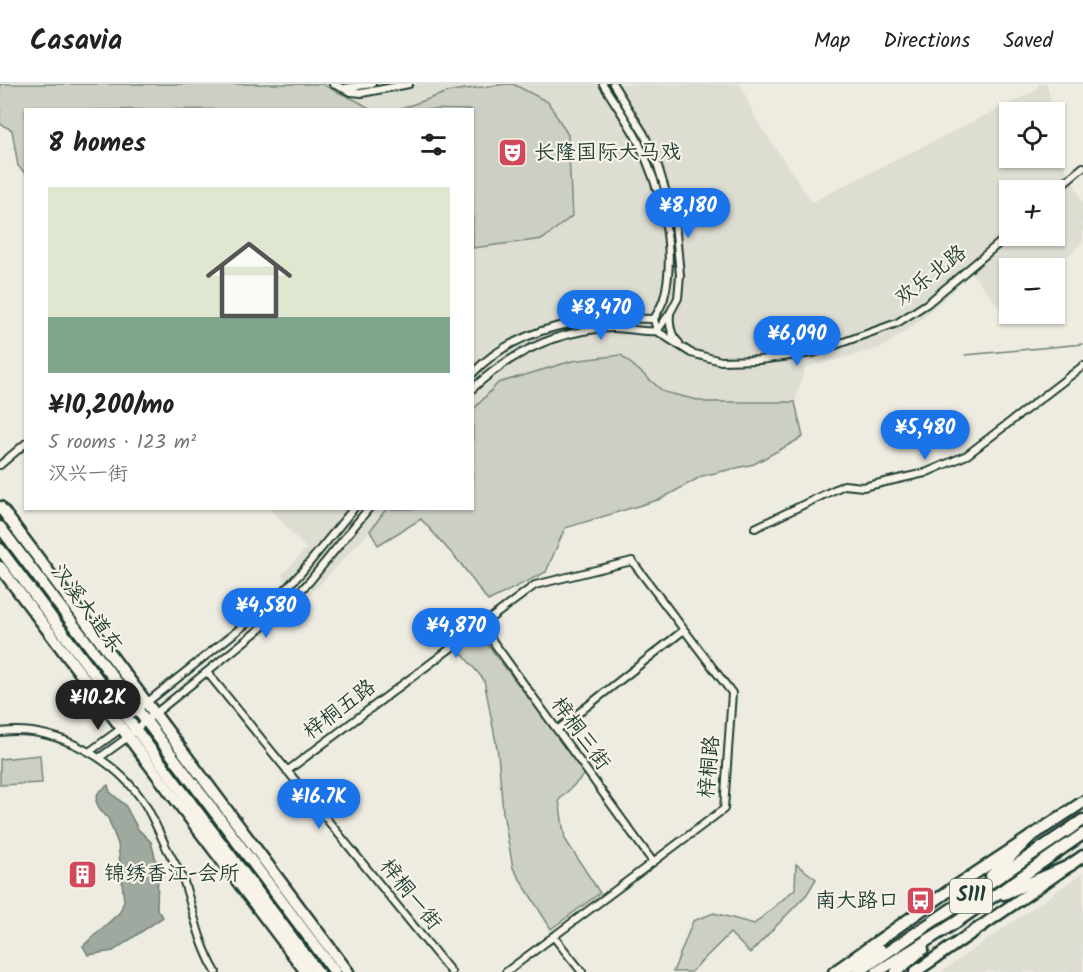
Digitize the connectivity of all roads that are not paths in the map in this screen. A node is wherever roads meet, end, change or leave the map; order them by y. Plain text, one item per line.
1 (333, 84) edge
2 (372, 84) edge
3 (409, 84) edge
4 (603, 84) edge
5 (613, 84) edge
6 (344, 88) junction
7 (1083, 167) edge
8 (1065, 182) edge
9 (999, 243) edge
10 (670, 314) junction
11 (654, 319) junction
12 (657, 331) junction
13 (691, 353) junction
14 (1083, 366) edge
15 (474, 372) edge
16 (474, 387) edge
17 (24, 445) edge
18 (0, 465) edge
19 (0, 507) edge
20 (352, 510) edge
21 (367, 510) edge
22 (0, 527) edge
23 (755, 528) dead end
24 (0, 549) edge
25 (632, 561) joint
26 (0, 567) edge
27 (481, 625) junction
28 (684, 630) junction
29 (207, 672) junction
30 (142, 706) junction
31 (150, 717) junction
32 (127, 718) junction
33 (557, 730) junction
34 (0, 732) edge
35 (129, 732) junction
36 (88, 752) junction
37 (99, 758) junction
38 (287, 771) junction
39 (1083, 802) edge
40 (1083, 820) edge
41 (1083, 834) edge
42 (1029, 838) junction
43 (1083, 856) edge
44 (654, 862) junction
45 (1071, 865) junction
46 (975, 893) junction
47 (981, 904) junction
48 (941, 916) junction
49 (955, 923) junction
50 (554, 936) junction
51 (216, 972) edge
52 (306, 972) edge
53 (318, 972) edge
54 (335, 972) edge
55 (348, 972) edge
56 (451, 972) edge
57 (506, 972) edge
58 (582, 972) edge
59 (834, 972) edge
60 (841, 972) edge
61 (858, 972) edge
62 (877, 972) edge
63 (896, 972) edge
64 (915, 972) edge

1 - 6 street
2 - 6 street
3 - 6 street
4 - 11 street
5 - 10 street
7 - 8 street
9 - 13 street, 欢乐北路
10 - 12 street
10 - 13 street
11 - 12 street
11 - 15 street
12 - 13 street, 欢乐北路
12 - 16 street
14 - 23 street
17 - 18 street
19 - 30 main road
20 - 30 street
21 - 29 street
22 - 30 main road, 汉溪大道东
24 - 32 main road, 汉溪大道东
25 - 27 street, 梓桐五路
25 - 28 street, 梓桐路
26 - 35 main road
27 - 33 street, 梓桐三街
27 - 38 street, 梓桐五路
28 - 33 street
28 - 44 street, 梓桐路
29 - 31 street
29 - 38 street, 梓桐一街
30 - 31 main road
30 - 32 street
31 - 35 street
31 - 54 main road
31 - 55 main road
32 - 35 main road, 汉溪大道东
33 - 44 street, 梓桐三街
34 - 36 street
35 - 36 street
35 - 37 street
35 - 52 main road
35 - 53 main road, 汉溪大道东
36 - 37 street
37 - 51 street
38 - 56 street, 梓桐一街
39 - 42 main road
40 - 46 main road, S111
41 - 47 main road, S111
42 - 46 main road
42 - 59 main road
43 - 45 main road
44 - 50 street, 梓桐路
45 - 47 main road
45 - 64 main road
46 - 48 main road, S111
47 - 49 main road, S111
48 - 60 main road
48 - 61 main road, S111
49 - 62 main road, S111
49 - 63 main road
50 - 57 street, 梓桐路
50 - 58 street

